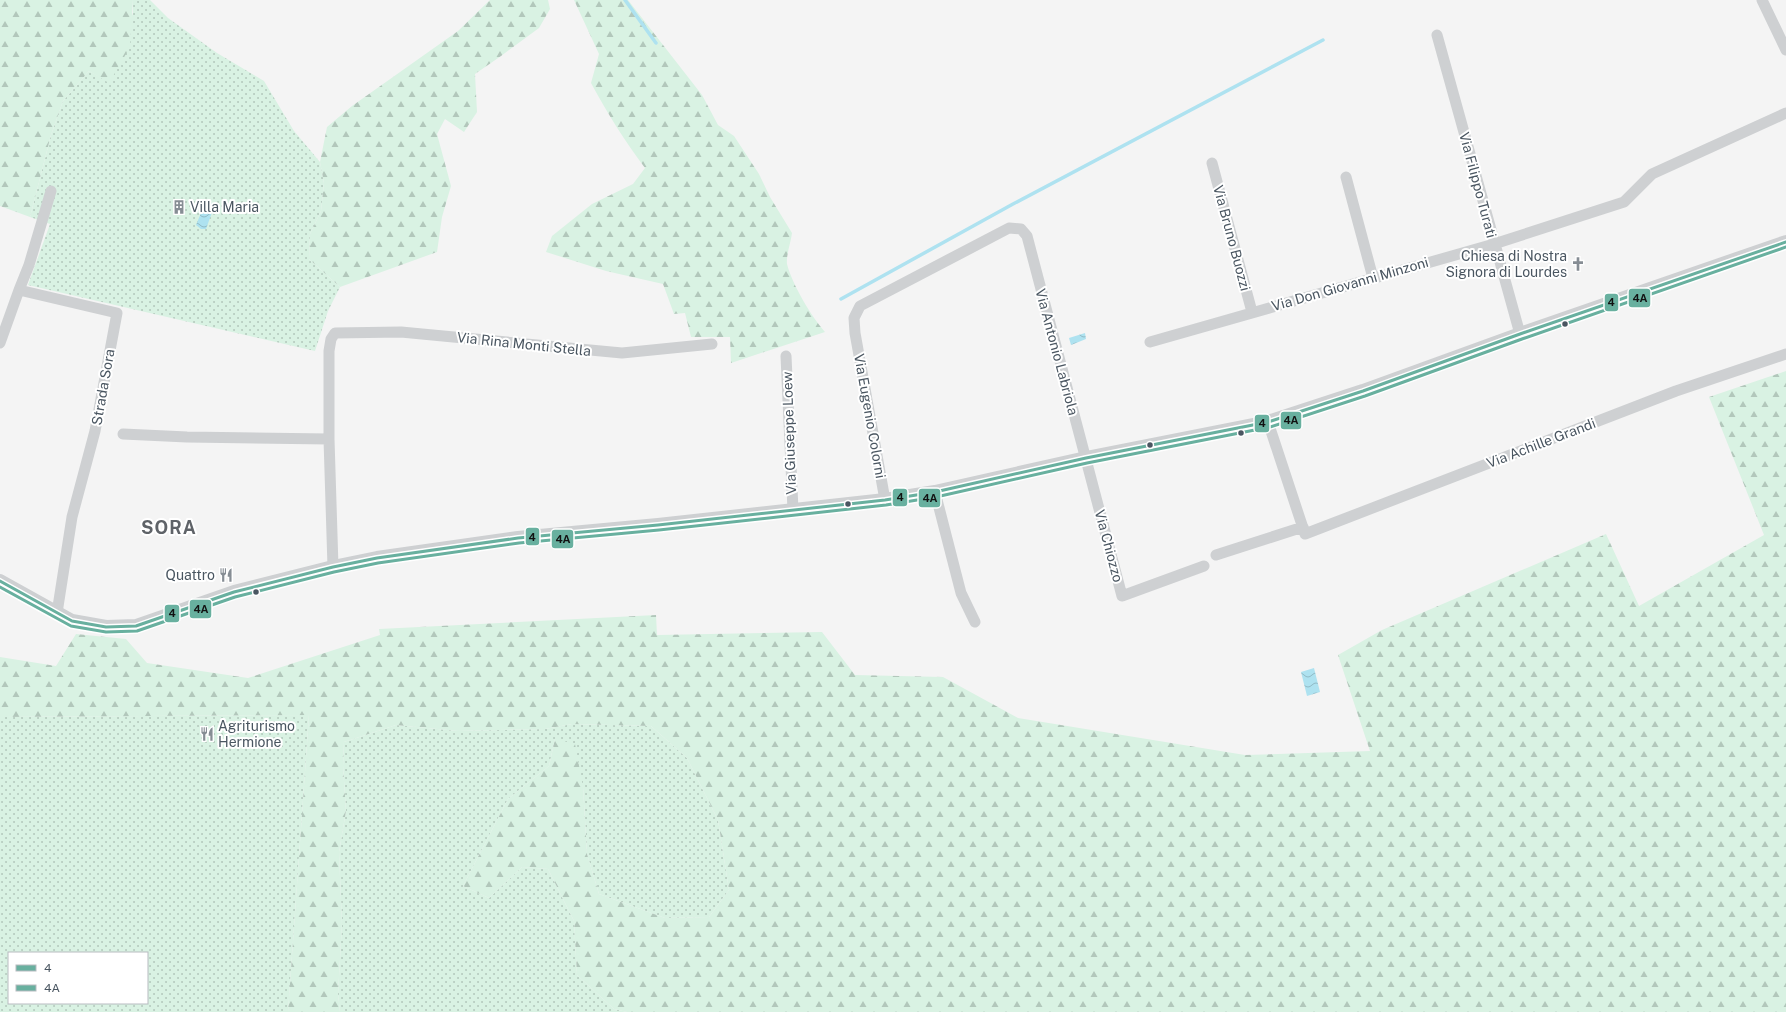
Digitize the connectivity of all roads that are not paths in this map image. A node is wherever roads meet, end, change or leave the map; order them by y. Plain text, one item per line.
1 (1762, 0) edge
2 (1437, 35) dead end
3 (1786, 50) edge
4 (1786, 113) edge
5 (1212, 163) dead end
6 (1346, 177) dead end
7 (51, 191) dead end
8 (1786, 242) edge
9 (1494, 244) junction
10 (1373, 278) junction
11 (19, 290) junction
12 (1252, 312) junction
13 (855, 333) joint
14 (1520, 334) junction
15 (0, 342) edge
16 (1150, 342) dead end
17 (712, 344) dead end
18 (1786, 354) edge
19 (786, 356) dead end
20 (1268, 422) junction
21 (123, 434) dead end
22 (329, 439) junction
23 (1086, 458) junction
24 (935, 492) junction
25 (885, 500) junction
26 (793, 510) junction
27 (1302, 527) junction
28 (1216, 555) dead end
29 (1204, 566) dead end
30 (333, 567) junction
31 (0, 581) edge
32 (57, 613) junction
33 (975, 622) dead end

1 - 3 street
2 - 9 street, Via Filippo Turati
4 - 9 street, Via Don Giovanni Minzoni
5 - 12 street, Via Bruno Buozzi
6 - 10 street
7 - 11 street
8 - 14 street
9 - 10 street, Via Don Giovanni Minzoni
9 - 14 street, Via Filippo Turati
10 - 12 street, Via Don Giovanni Minzoni
11 - 15 street
11 - 32 street, Strada Sora
12 - 16 street, Via Don Giovanni Minzoni
13 - 23 street, Via Antonio Labriola
13 - 25 street, Via Eugenio Colorni
14 - 20 street
17 - 22 street, Via Rina Monti Stella
18 - 27 street, Via Achille Grandi
19 - 26 street, Via Giuseppe Loew
20 - 23 street
20 - 27 street
21 - 22 street, Strada Sora
22 - 30 street
23 - 24 street
23 - 29 street, Via Chiozzo
24 - 25 street
24 - 33 street
25 - 26 street
26 - 30 street
27 - 28 street, Via Achille Grandi
30 - 32 street
31 - 32 street

